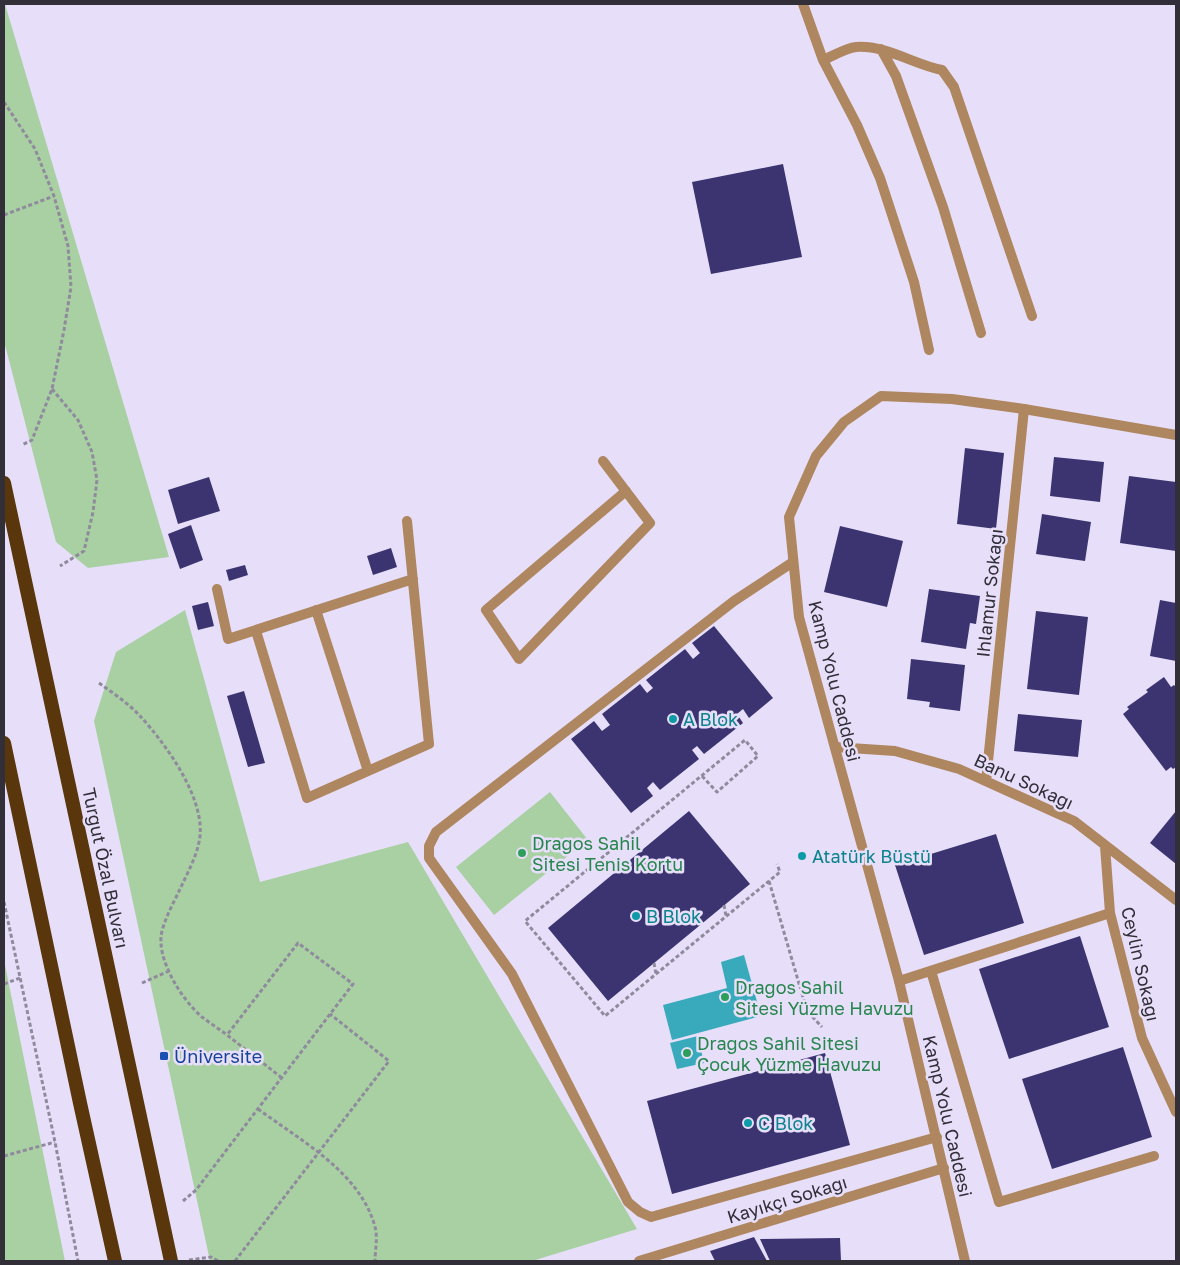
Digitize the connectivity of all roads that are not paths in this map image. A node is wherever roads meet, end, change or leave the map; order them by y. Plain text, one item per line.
1 (803, 4) edge
2 (881, 49) junction
3 (823, 60) junction
4 (1032, 316) dead end
5 (981, 333) dead end
6 (929, 350) dead end
7 (1024, 409) junction
8 (1176, 436) edge
9 (603, 461) dead end
10 (4, 484) edge
11 (626, 491) junction
12 (407, 521) dead end
13 (793, 562) junction
14 (413, 579) junction
15 (217, 589) dead end
16 (316, 610) junction
17 (256, 631) junction
18 (4, 742) edge
19 (835, 747) junction
20 (7, 771) edge
21 (368, 771) junction
22 (986, 781) junction
23 (1105, 846) junction
24 (1176, 900) edge
25 (1110, 913) junction
26 (931, 971) junction
27 (899, 981) junction
28 (1176, 1112) edge
29 (937, 1137) junction
30 (1154, 1156) dead end
31 (944, 1168) junction
32 (115, 1261) edge
33 (170, 1261) edge
34 (639, 1261) edge
35 (965, 1261) edge

1 - 3 street
2 - 3 street
2 - 4 street
2 - 5 street
3 - 6 street
7 - 8 street, Kamp Yolu Caddesi
7 - 13 street, Kamp Yolu Caddesi
7 - 22 street, Ihlamur Sokağı
9 - 11 street
10 - 33 highway, Turgut Özal Bulvarı
11 - 11 street
12 - 14 street
13 - 19 street, Kamp Yolu Caddesi
13 - 29 street
14 - 16 street
14 - 21 street
15 - 17 street
16 - 17 street
16 - 21 street
17 - 21 street
18 - 20 highway
19 - 22 street, Banu Sokağı
19 - 27 street, Kamp Yolu Caddesi
20 - 32 highway
22 - 23 street, Banu Sokağı
23 - 24 street, Banu Sokağı
23 - 25 street, Ceylin Sokağı
25 - 26 street
25 - 28 street, Ceylin Sokağı
26 - 27 street
26 - 30 street
27 - 29 street, Kamp Yolu Caddesi
29 - 31 street, Kamp Yolu Caddesi
31 - 34 street, Kayıkçı Sokağı
31 - 35 street, Kamp Yolu Caddesi

